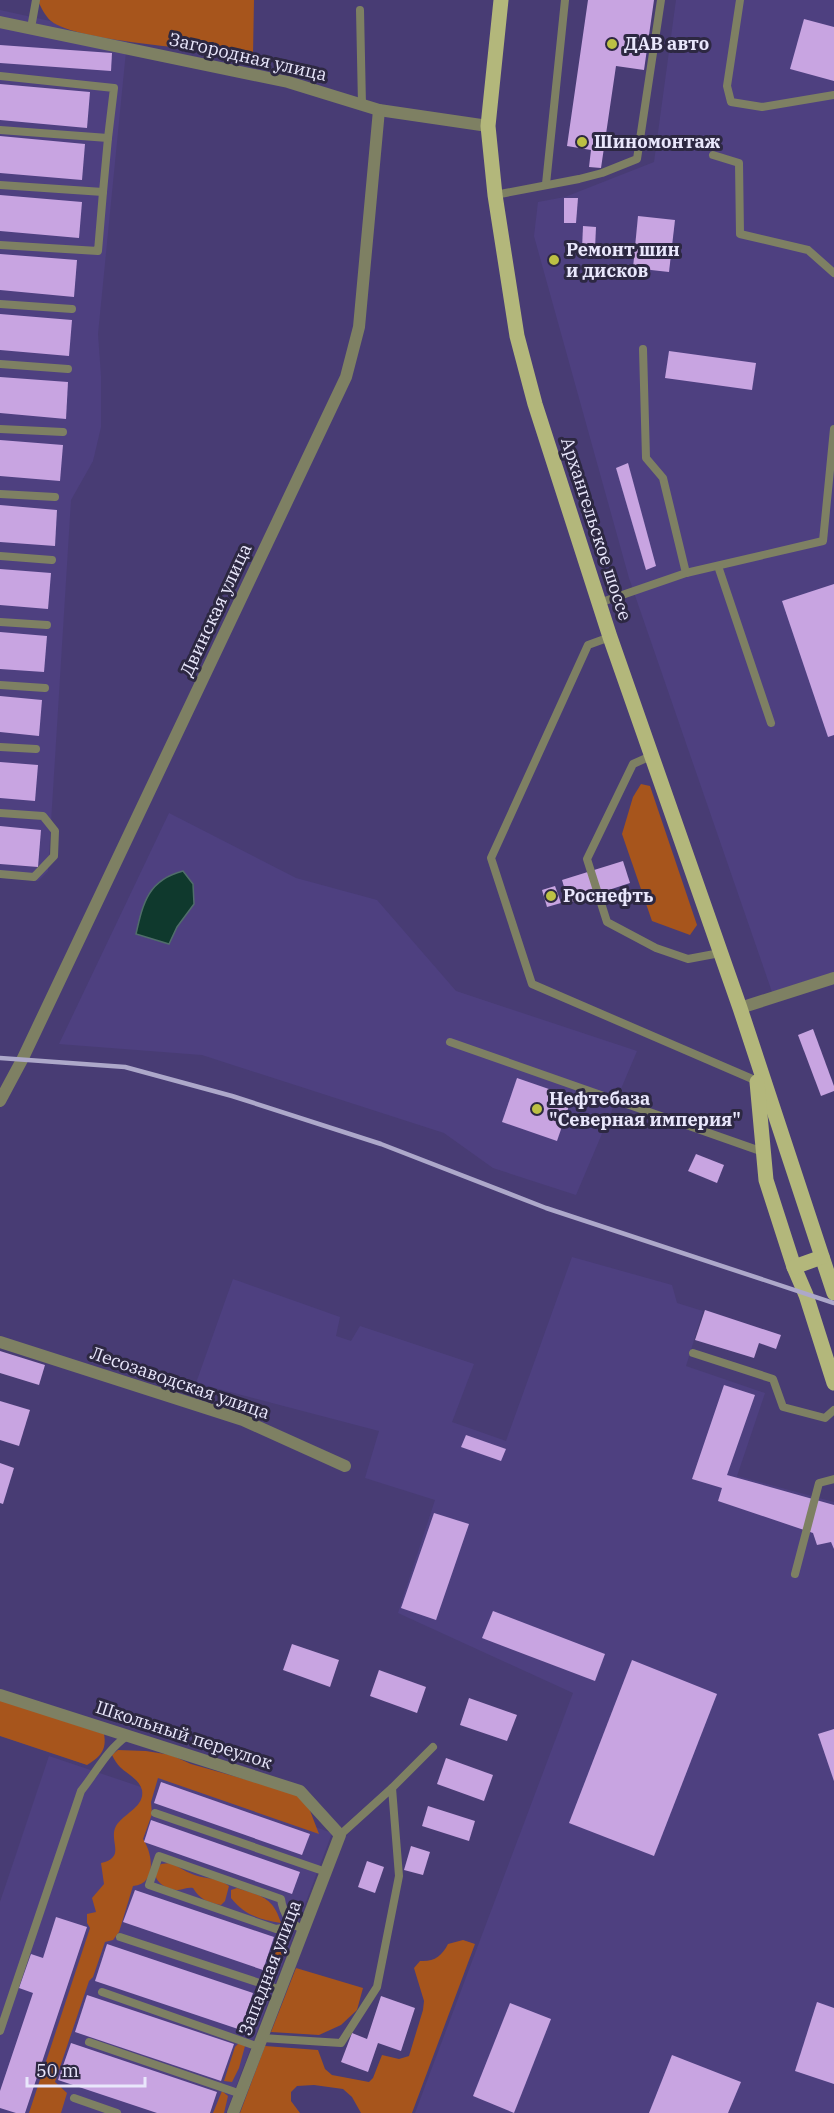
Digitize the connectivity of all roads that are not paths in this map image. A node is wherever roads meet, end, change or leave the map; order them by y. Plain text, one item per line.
1 (36, 0) edge
2 (501, 0) edge
3 (565, 0) edge
4 (661, 0) edge
5 (740, 0) edge
6 (360, 10) dead end
7 (0, 22) edge
8 (31, 28) junction
9 (0, 76) edge
10 (834, 95) edge
11 (362, 105) junction
12 (379, 110) junction
13 (488, 126) junction
14 (0, 130) edge
15 (108, 138) junction
16 (713, 155) dead end
17 (546, 184) junction
18 (0, 185) edge
19 (103, 192) junction
20 (495, 195) junction
21 (0, 245) edge
22 (834, 273) edge
23 (0, 304) edge
24 (72, 309) dead end
25 (643, 349) dead end
26 (0, 364) edge
27 (68, 369) dead end
28 (0, 429) edge
29 (834, 429) edge
30 (63, 432) dead end
31 (0, 494) edge
32 (55, 497) dead end
33 (0, 556) edge
34 (52, 561) dead end
35 (718, 566) junction
36 (686, 573) junction
37 (600, 603) junction
38 (0, 622) edge
39 (46, 625) dead end
40 (610, 637) junction
41 (0, 684) edge
42 (45, 688) dead end
43 (771, 723) dead end
44 (0, 747) edge
45 (36, 749) dead end
46 (651, 756) junction
47 (0, 813) edge
48 (0, 874) edge
49 (720, 953) junction
50 (834, 978) edge
51 (740, 1008) junction
52 (450, 1042) dead end
53 (754, 1052) junction
54 (757, 1081) junction
55 (0, 1101) edge
56 (789, 1158) junction
57 (764, 1159) junction
58 (822, 1257) junction
59 (794, 1267) junction
60 (834, 1293) edge
61 (0, 1341) edge
62 (693, 1353) dead end
63 (834, 1383) edge
64 (834, 1410) edge
65 (345, 1466) dead end
66 (834, 1479) edge
67 (795, 1574) dead end
68 (0, 1695) edge
69 (127, 1736) junction
70 (433, 1747) dead end
71 (392, 1788) junction
72 (155, 1813) dead end
73 (340, 1835) junction
74 (326, 1872) junction
75 (299, 1928) junction
76 (120, 1937) dead end
77 (281, 1990) junction
78 (102, 1992) dead end
79 (0, 2031) edge
80 (89, 2042) dead end
81 (260, 2043) junction
82 (241, 2094) junction
83 (74, 2098) dead end
84 (117, 2113) edge
85 (233, 2113) edge

1 - 8 lane
2 - 13 main road, Архангельское шоссе
3 - 17 lane
4 - 17 lane
5 - 10 lane
6 - 11 lane
7 - 8 street, Загородная улица
8 - 11 street, Загородная улица
9 - 15 lane
11 - 12 street, Загородная улица
12 - 13 street, Загородная улица
12 - 55 street, Двинская улица
13 - 20 main road, Архангельское шоссе
14 - 15 lane
15 - 19 lane
16 - 22 lane
17 - 20 lane
18 - 19 lane
19 - 21 lane
20 - 37 main road, Архангельское шоссе
23 - 24 lane
25 - 36 lane
26 - 27 lane
28 - 30 lane
29 - 35 lane
31 - 32 lane
33 - 34 lane
35 - 36 lane
35 - 43 lane
36 - 37 lane
37 - 40 main road, Архангельское шоссе
38 - 39 lane
40 - 46 main road, Архангельское шоссе
40 - 54 lane
41 - 42 lane
44 - 45 lane
46 - 49 main road, Архангельское шоссе
46 - 49 lane
47 - 48 lane
49 - 51 main road, Архангельское шоссе
50 - 51 street
51 - 53 main road, Архангельское шоссе
52 - 57 lane
53 - 54 main road, Архангельское шоссе
53 - 56 main road, Архангельское шоссе
54 - 57 main road, Архангельское шоссе
56 - 57 main road
56 - 58 main road, Архангельское шоссе
57 - 59 main road, Архангельское шоссе
58 - 59 main road
58 - 60 main road, Архангельское шоссе
59 - 63 main road, Архангельское шоссе
61 - 65 street, Лесозаводская улица
62 - 64 lane
66 - 67 lane
68 - 69 street, Школьный переулок
69 - 73 street, Школьный переулок
69 - 79 lane
70 - 71 lane
71 - 73 lane
71 - 81 lane
72 - 74 lane
73 - 74 street, Западная улица
74 - 75 street, Западная улица
75 - 75 lane
75 - 77 street, Западная улица
76 - 77 lane
77 - 81 street, Западная улица
78 - 81 lane
80 - 82 lane
81 - 82 street, Западная улица
82 - 85 street, Западная улица
83 - 84 lane

